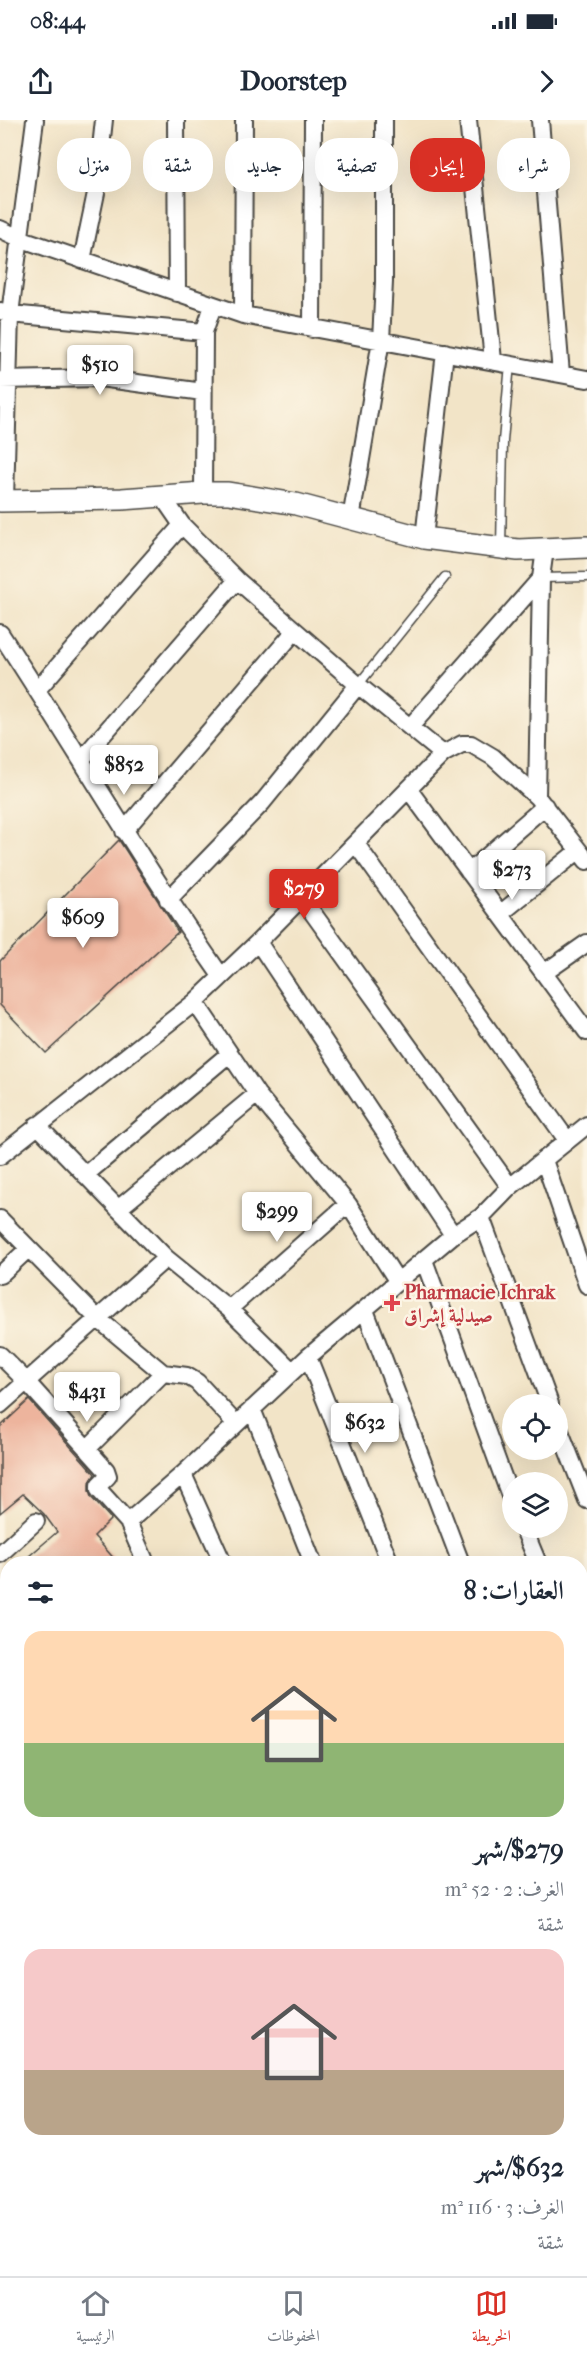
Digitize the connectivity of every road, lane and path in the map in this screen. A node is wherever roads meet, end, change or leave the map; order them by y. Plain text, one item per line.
1 (35, 120) edge
2 (104, 120) edge
3 (176, 120) edge
4 (244, 120) edge
5 (313, 120) edge
6 (384, 120) edge
7 (468, 120) edge
8 (540, 120) edge
9 (0, 229) edge
10 (19, 238) junction
11 (82, 260) junction
12 (177, 293) junction
13 (213, 306) junction
14 (5, 312) edge
15 (243, 315) junction
16 (312, 329) junction
17 (204, 332) junction
18 (381, 340) junction
19 (445, 352) junction
20 (493, 360) junction
21 (510, 364) junction
22 (561, 374) junction
23 (587, 379) edge
24 (5, 380) edge
25 (203, 392) junction
26 (203, 493) junction
27 (162, 496) junction
28 (2, 501) edge
29 (351, 519) junction
30 (182, 525) junction
31 (424, 538) junction
32 (587, 547) edge
33 (501, 548) junction
34 (544, 549) junction
35 (445, 577) dead end
36 (587, 577) edge
37 (541, 578) junction
38 (237, 580) junction
39 (296, 631) junction
40 (0, 633) edge
41 (358, 685) junction
42 (37, 690) junction
43 (410, 727) junction
44 (443, 754) junction
45 (82, 759) junction
46 (409, 790) junction
47 (541, 801) junction
48 (124, 831) junction
49 (356, 844) junction
50 (582, 856) edge
51 (469, 872) junction
52 (302, 898) junction
53 (168, 900) junction
54 (500, 914) junction
55 (258, 942) junction
56 (587, 943) edge
57 (544, 973) junction
58 (221, 976) junction
59 (195, 1002) junction
60 (587, 1032) edge
61 (229, 1054) junction
62 (257, 1094) junction
63 (38, 1125) junction
64 (587, 1125) edge
65 (567, 1140) junction
66 (0, 1156) edge
67 (544, 1160) junction
68 (85, 1175) junction
69 (510, 1187) junction
70 (348, 1204) junction
71 (118, 1209) junction
72 (481, 1217) junction
73 (0, 1219) edge
74 (453, 1236) junction
75 (27, 1249) junction
76 (166, 1258) junction
77 (424, 1260) junction
78 (0, 1275) edge
79 (398, 1281) junction
80 (587, 1286) edge
81 (229, 1309) junction
82 (365, 1310) junction
83 (97, 1318) junction
84 (0, 1354) edge
85 (308, 1357) junction
86 (292, 1371) junction
87 (163, 1373) junction
88 (26, 1381) junction
89 (546, 1394) edge
90 (0, 1405) edge
91 (252, 1409) junction
92 (236, 1424) junction
93 (87, 1449) junction
94 (568, 1452) edge
95 (183, 1474) junction
96 (502, 1474) edge
97 (587, 1500) edge
98 (36, 1521) dead end
99 (128, 1522) junction
100 (528, 1538) edge
101 (0, 1554) edge
102 (143, 1556) edge
103 (220, 1556) edge
104 (310, 1556) edge
105 (387, 1556) edge
106 (458, 1556) edge
107 (535, 1556) edge

1 - 10 street
2 - 11 street
3 - 12 street
4 - 15 street
5 - 16 street
6 - 18 street
7 - 20 street
8 - 22 street
9 - 10 street
10 - 11 street
10 - 14 street
11 - 12 street
12 - 13 street
13 - 15 street
13 - 17 street
14 - 17 street
14 - 24 street
15 - 16 street
16 - 18 street
17 - 25 street
18 - 19 street
18 - 29 street
19 - 20 street
19 - 31 street
20 - 21 street
21 - 22 street
21 - 33 lane
22 - 23 street
24 - 25 street
24 - 28 street
25 - 26 street
26 - 27 street
26 - 29 street
27 - 28 street
27 - 30 street
29 - 31 street
30 - 38 street
30 - 42 street
31 - 33 street
32 - 34 street
33 - 34 street
34 - 37 street
35 - 41 lane
36 - 37 lane
37 - 43 street
37 - 47 street
38 - 39 street
38 - 45 street
39 - 41 street
39 - 48 street
40 - 42 street
41 - 43 street
41 - 53 street
42 - 45 street
43 - 44 street
44 - 46 street
44 - 47 street
45 - 48 street
46 - 49 street
46 - 51 street
47 - 50 street
47 - 51 street
48 - 53 street
49 - 52 street
49 - 65 street
50 - 54 street
51 - 54 street
52 - 55 street
52 - 69 street
53 - 58 street
54 - 57 street
55 - 58 street
55 - 74 street
56 - 57 street
57 - 60 street
58 - 59 street
59 - 61 street
59 - 63 street
61 - 62 street
61 - 68 street
62 - 70 street
62 - 71 street
63 - 66 street
63 - 68 street
64 - 65 street
65 - 67 street
67 - 69 street
67 - 80 street
68 - 71 street
69 - 72 street
70 - 79 street
70 - 81 street
71 - 76 street
72 - 74 street
72 - 89 street
73 - 75 street
74 - 77 street
75 - 78 street
75 - 83 street
76 - 81 street
76 - 83 street
77 - 79 street
77 - 96 street
79 - 82 street
81 - 86 street
82 - 85 street
82 - 106 street
83 - 87 street
83 - 88 street
84 - 88 street
85 - 86 street
85 - 105 street
86 - 91 street
87 - 92 street
87 - 93 street
88 - 90 street
88 - 93 street
91 - 92 street
91 - 104 street
92 - 95 street
93 - 99 street
94 - 97 street
95 - 99 street
95 - 103 street
98 - 101 street
99 - 102 street
100 - 107 street

